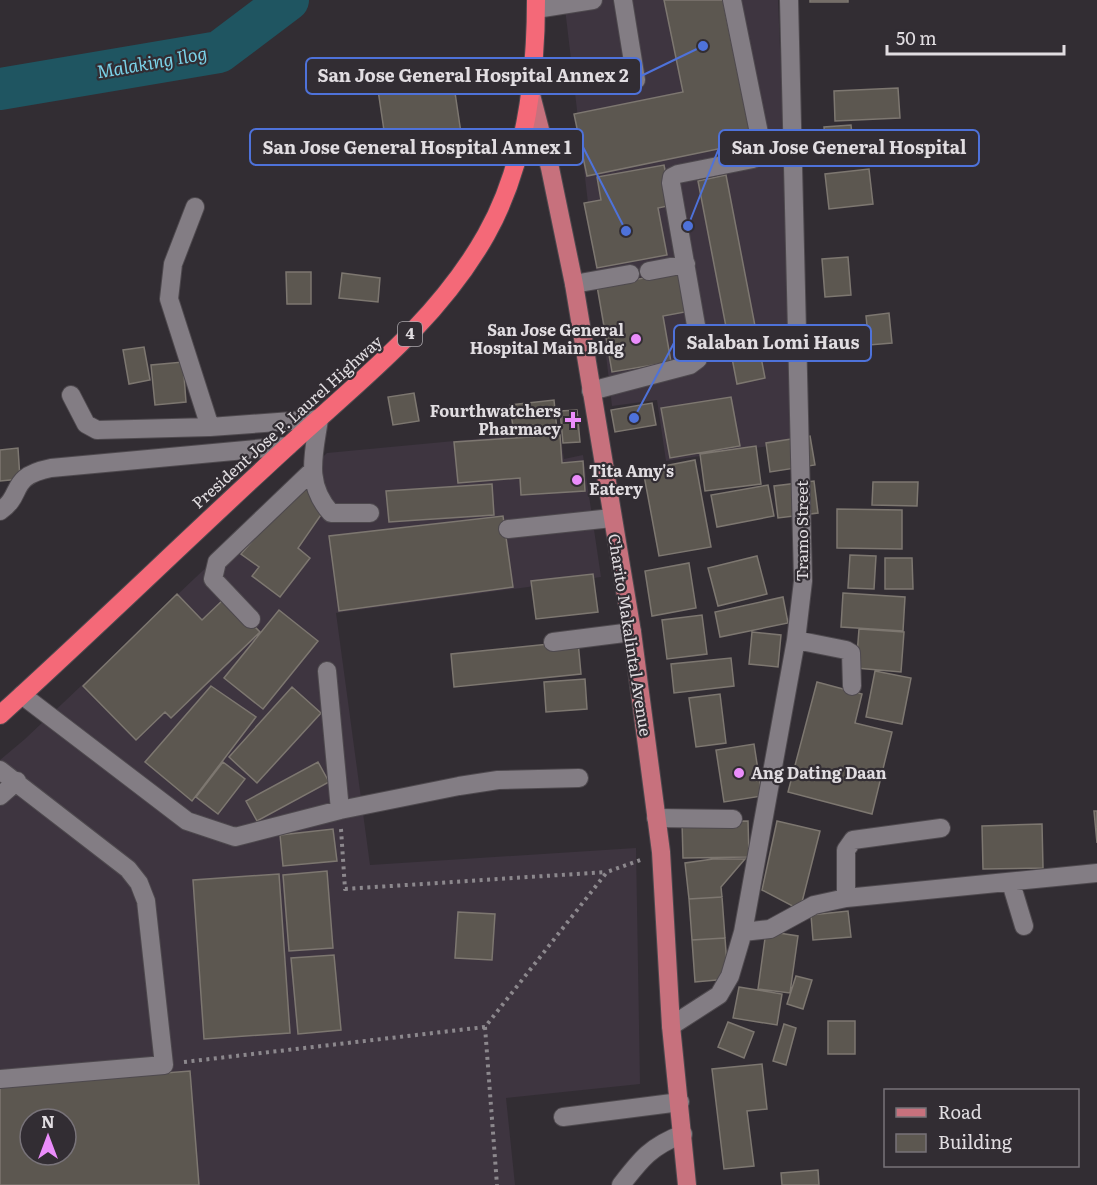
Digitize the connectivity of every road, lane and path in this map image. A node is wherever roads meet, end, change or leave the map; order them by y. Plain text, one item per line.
1 (593, 0) edge
2 (623, 0) edge
3 (732, 0) edge
4 (789, 0) edge
5 (536, 5) edge
6 (636, 80) dead end
7 (530, 91) junction
8 (195, 207) dead end
9 (686, 264) junction
10 (649, 271) dead end
11 (630, 274) dead end
12 (574, 284) junction
13 (591, 391) junction
14 (71, 395) dead end
15 (320, 419) junction
16 (210, 427) junction
17 (288, 446) junction
18 (311, 472) junction
19 (0, 510) edge
20 (370, 513) dead end
21 (612, 518) junction
22 (508, 529) dead end
23 (251, 619) dead end
24 (632, 632) junction
25 (796, 640) junction
26 (553, 642) dead end
27 (327, 671) dead end
28 (852, 686) dead end
29 (22, 695) junction
30 (0, 715) edge
31 (0, 770) edge
32 (579, 778) dead end
33 (17, 781) junction
34 (0, 796) edge
35 (340, 810) junction
36 (656, 818) junction
37 (733, 819) dead end
38 (941, 828) dead end
39 (661, 852) junction
40 (607, 872) junction
41 (1097, 873) edge
42 (1011, 883) junction
43 (846, 898) junction
44 (1024, 926) dead end
45 (743, 932) junction
46 (671, 1026) junction
47 (485, 1027) junction
48 (164, 1065) junction
49 (0, 1079) edge
50 (680, 1102) junction
51 (563, 1117) dead end
52 (683, 1134) junction
53 (497, 1185) edge
54 (621, 1185) edge
55 (687, 1185) edge

1 - 5 street
2 - 6 street
3 - 9 street
4 - 25 street, Tramo Street
5 - 7 highway, President Jose P. Laurel Highway / 4
7 - 12 main road, Charito Makalintal Avenue
7 - 15 highway, President Jose P. Laurel Highway / 4
8 - 16 street
9 - 10 street
9 - 13 street
11 - 12 street
12 - 13 main road, Charito Makalintal Avenue
13 - 21 main road, Charito Makalintal Avenue
14 - 16 street
15 - 16 street
15 - 17 highway, President Jose P. Laurel Highway / 4
15 - 18 street
17 - 19 street
17 - 29 highway, President Jose P. Laurel Highway / 4
18 - 20 street
18 - 23 street
21 - 22 street
21 - 24 main road, Charito Makalintal Avenue
24 - 26 street
24 - 36 main road, Charito Makalintal Avenue
25 - 28 street
25 - 45 street, Tramo Street
27 - 35 street
29 - 30 highway, President Jose P. Laurel Highway / 4
29 - 35 street
31 - 33 street
32 - 35 street
33 - 34 street
33 - 48 street
35 - 40 path
36 - 37 street
36 - 39 main road, Charito Makalintal Avenue
38 - 43 street
39 - 40 path
39 - 46 main road, Charito Makalintal Avenue
40 - 47 path
41 - 42 street
42 - 43 street
42 - 44 street
43 - 45 street
45 - 46 street, Tramo Street
46 - 50 main road, Charito Makalintal Avenue
47 - 48 path
47 - 53 path
48 - 49 street
50 - 51 street
50 - 52 main road, Charito Makalintal Avenue
52 - 54 street
52 - 55 main road, Charito Makalintal Avenue

